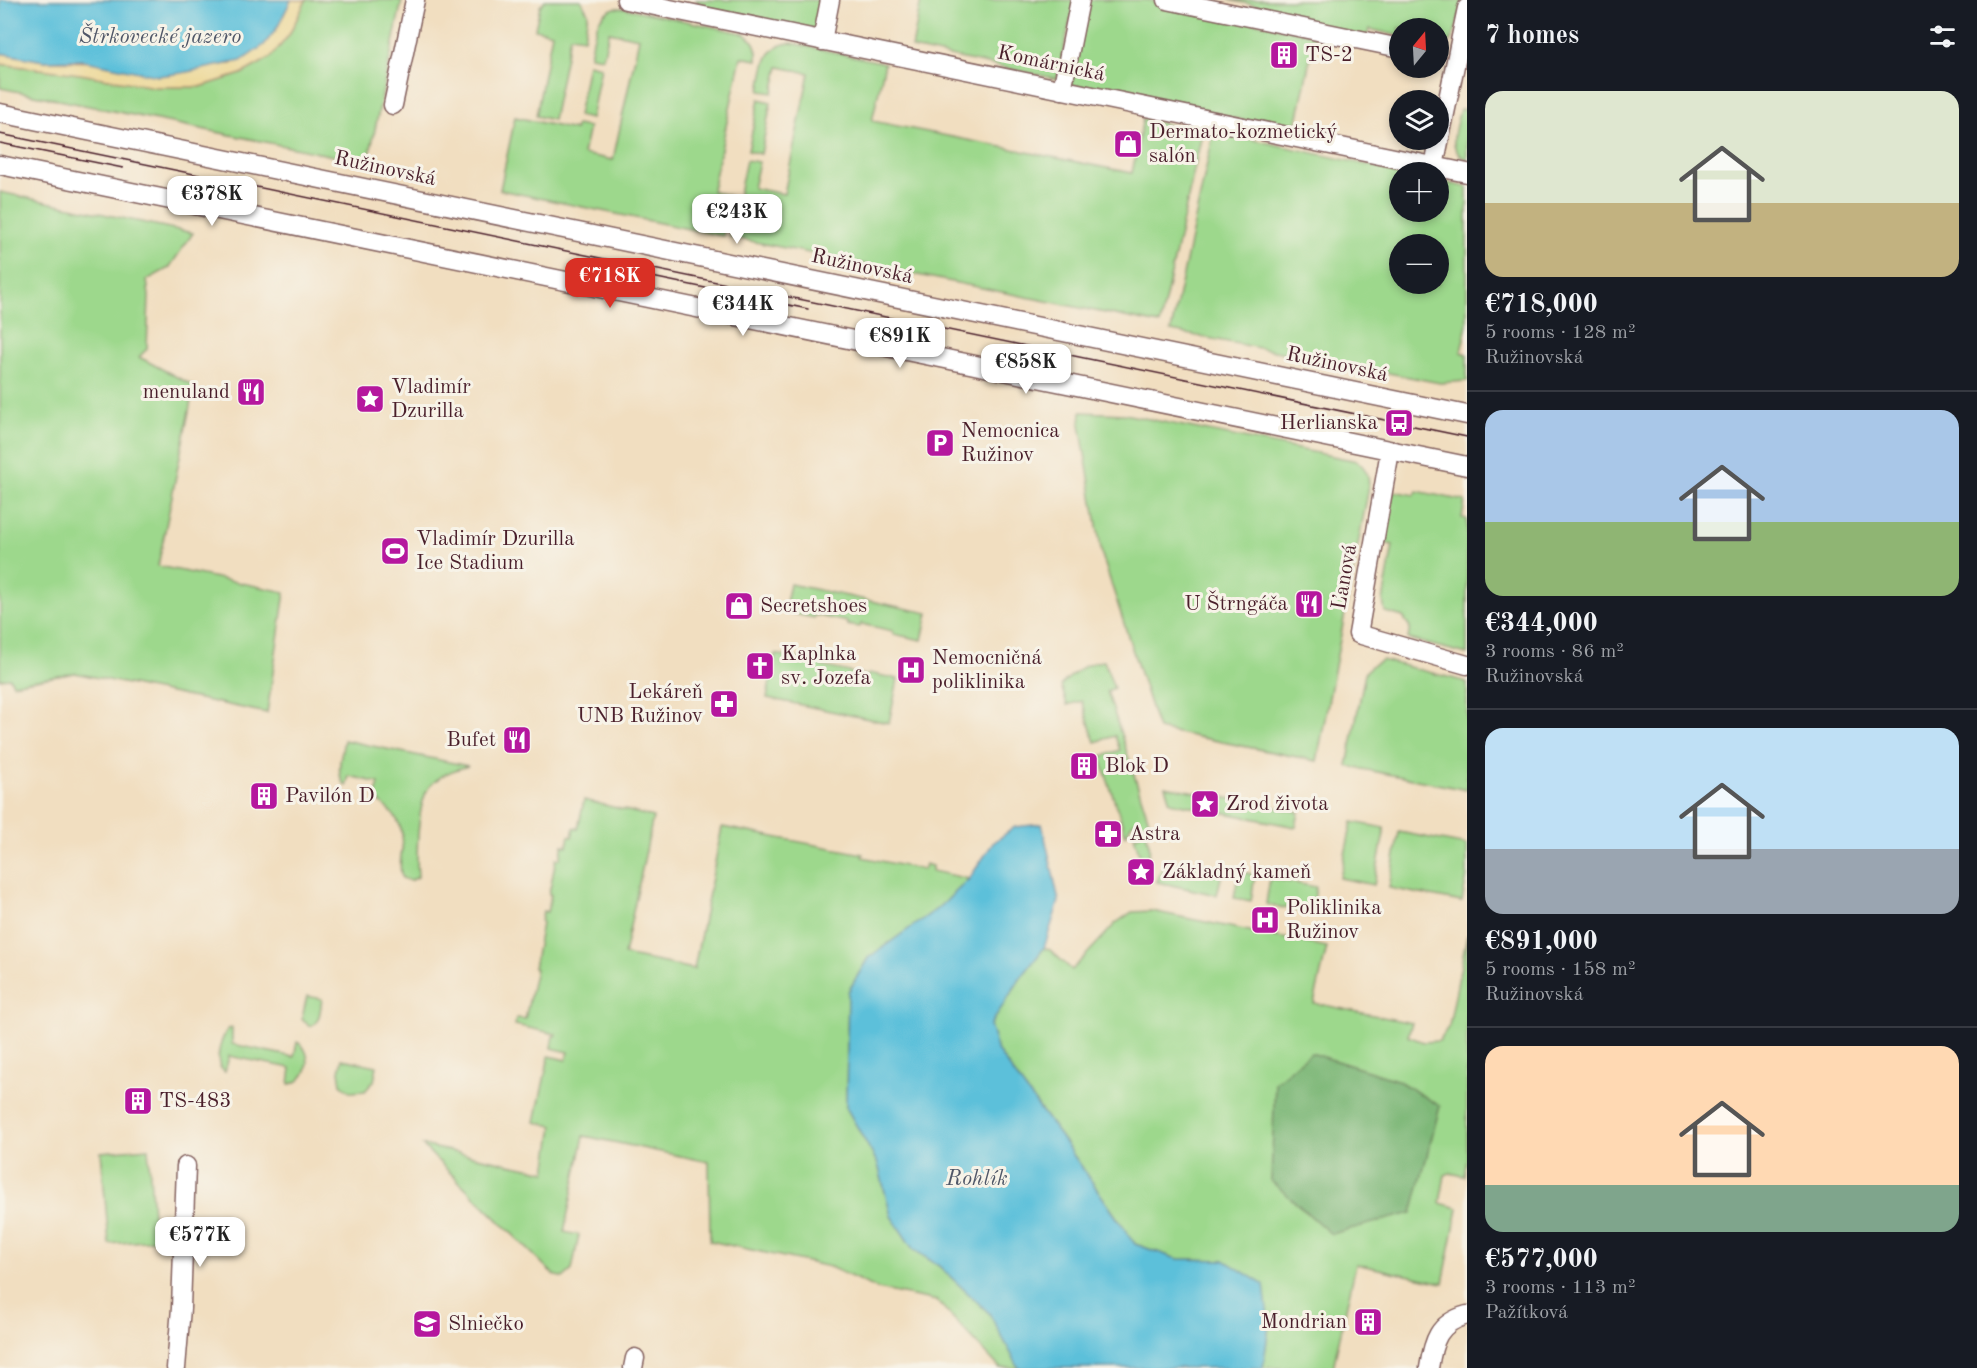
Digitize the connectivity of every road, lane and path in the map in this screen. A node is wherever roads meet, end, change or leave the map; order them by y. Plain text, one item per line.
1 (415, 0) edge
2 (626, 0) edge
3 (830, 0) edge
4 (1080, 0) edge
5 (1167, 0) edge
6 (1467, 8) edge
7 (822, 40) junction
8 (1389, 46) edge
9 (1449, 53) edge
10 (1445, 78) edge
11 (1062, 90) junction
12 (393, 105) dead end
13 (0, 112) edge
14 (1414, 162) edge
15 (1434, 162) edge
16 (0, 165) edge
17 (1449, 169) edge
18 (1467, 173) edge
19 (1467, 415) edge
20 (1390, 451) junction
21 (1467, 466) edge
22 (1467, 665) edge
23 (186, 1166) dead end
24 (1467, 1315) edge
25 (176, 1368) edge
26 (1429, 1368) edge

1 - 12 street
2 - 7 street, Komárnická
3 - 7 street
4 - 11 street
5 - 8 street
6 - 9 street
7 - 11 street, Komárnická
10 - 15 street
11 - 14 street, Komárnická
13 - 19 street, Ružinovská
16 - 20 street
17 - 18 street, Komárnická
20 - 21 street
20 - 22 street, Ľanová
23 - 25 street
24 - 26 street

